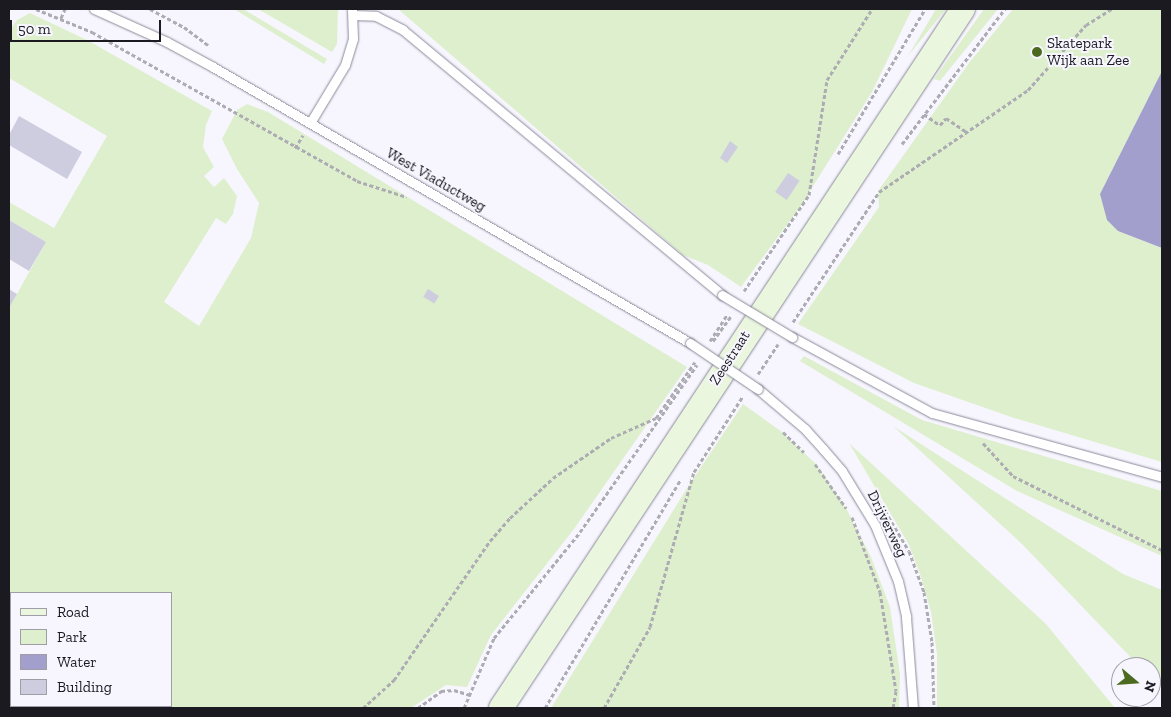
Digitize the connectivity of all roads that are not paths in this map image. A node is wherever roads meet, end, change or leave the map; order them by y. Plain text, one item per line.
1 (94, 9) edge
2 (963, 9) edge
3 (353, 12) edge
4 (310, 123) junction
5 (758, 388) joint
6 (1162, 476) edge
7 (501, 708) edge
8 (913, 708) edge

1 - 4 lane, West Viaductweg
2 - 7 main road, Zeestraat
3 - 4 lane
3 - 6 lane, bridge
4 - 5 lane, West Viaductweg, bridge
5 - 8 lane, Drijverweg

